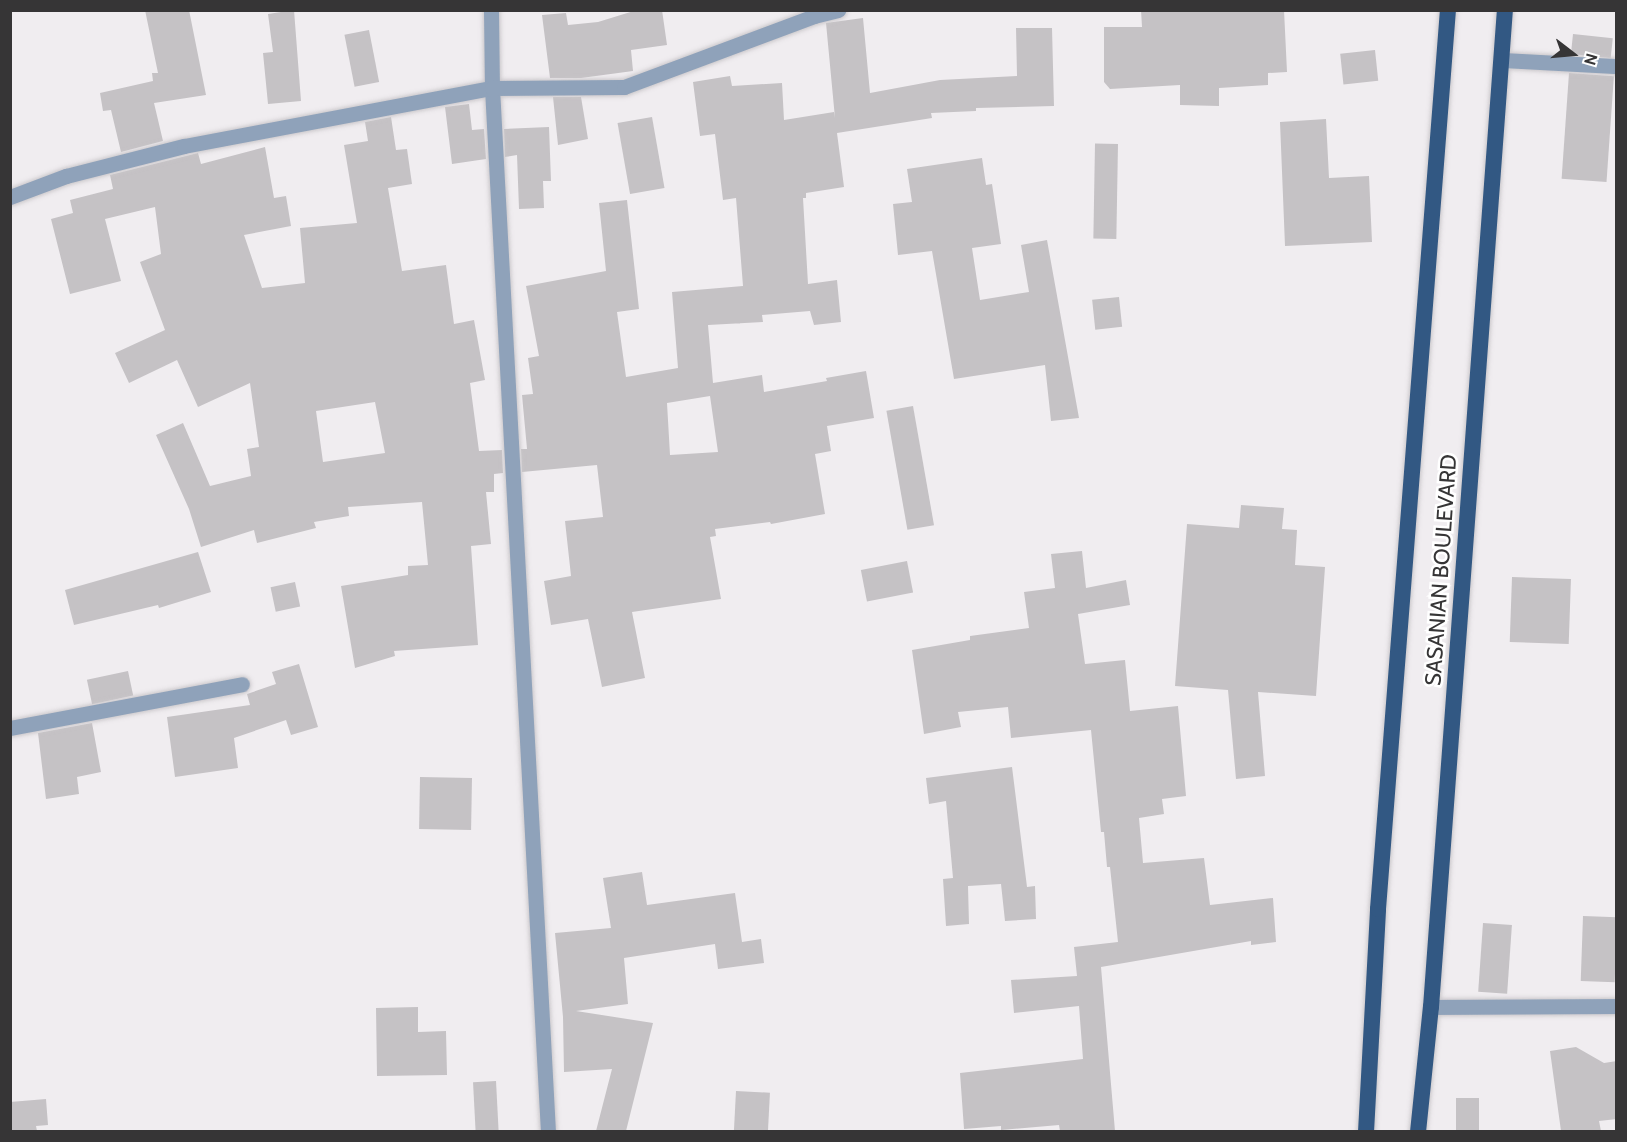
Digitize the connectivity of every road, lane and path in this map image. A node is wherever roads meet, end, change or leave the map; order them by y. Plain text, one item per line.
1 (491, 10) edge
2 (838, 10) edge
3 (1448, 10) edge
4 (1505, 10) edge
5 (1501, 60) junction
6 (1617, 66) edge
7 (492, 88) junction
8 (10, 197) edge
9 (242, 684) dead end
10 (10, 728) edge
11 (1617, 1006) edge
12 (1431, 1007) junction
13 (548, 1131) edge
14 (1366, 1131) edge
15 (1418, 1131) edge

1 - 7 street
2 - 7 street
3 - 14 highway, SASANIAN BOULEVARD
4 - 5 highway, SASANIAN BOULEVARD
5 - 6 street
5 - 12 highway, SASANIAN BOULEVARD
7 - 8 street
7 - 13 street
9 - 10 street
11 - 12 street
12 - 15 highway, SASANIAN BOULEVARD

